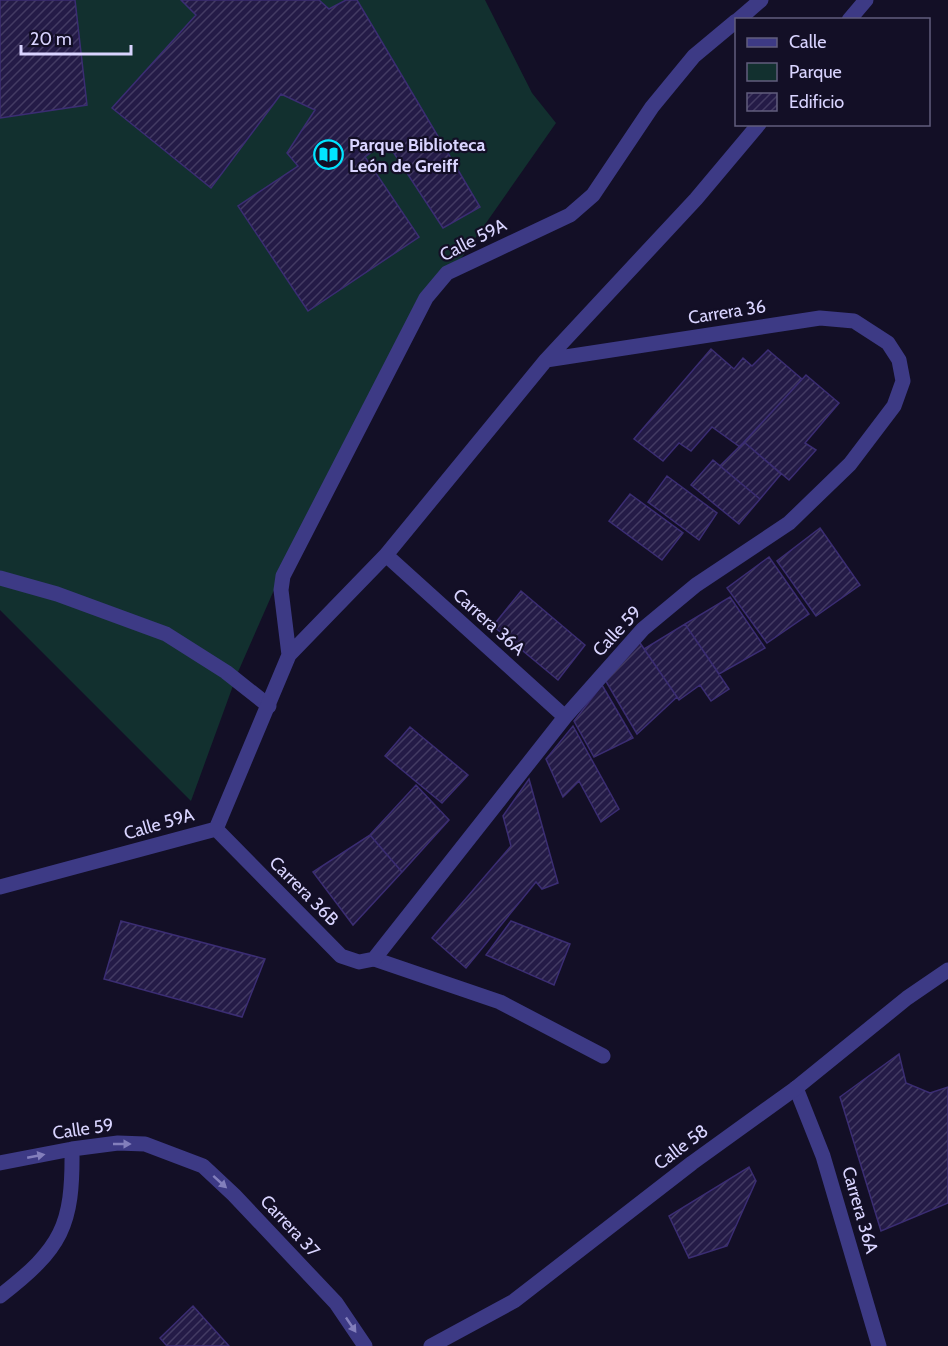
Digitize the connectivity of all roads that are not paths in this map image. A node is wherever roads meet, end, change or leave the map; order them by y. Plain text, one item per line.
1 (761, 0) edge
2 (866, 0) edge
3 (739, 18) edge
4 (851, 18) edge
5 (735, 22) edge
6 (757, 126) edge
7 (546, 360) junction
8 (899, 360) joint
9 (386, 555) junction
10 (0, 578) edge
11 (289, 656) junction
12 (269, 706) junction
13 (565, 717) junction
14 (216, 829) junction
15 (0, 887) edge
16 (374, 959) junction
17 (948, 970) edge
18 (603, 1056) dead end
19 (796, 1088) junction
20 (72, 1149) junction
21 (170, 1152) joint
22 (0, 1163) edge
23 (0, 1296) edge
24 (365, 1346) edge
25 (431, 1346) edge
26 (879, 1346) edge

1 - 3 street, Calle 59A
2 - 4 street
5 - 11 street, Calle 59A
6 - 7 street, Calle 59A
7 - 8 street, Carrera 36
7 - 9 street, Calle 59A
8 - 13 street, Calle 59
9 - 11 street, Calle 59A
9 - 13 street, Carrera 36A
10 - 12 street
11 - 12 street, Calle 59A
12 - 14 street, Calle 59A
13 - 16 street, Calle 59
14 - 15 street, Calle 59A
14 - 16 street, Carrera 36B
16 - 18 street, Carrera 36B
17 - 19 street, Calle 58
19 - 25 street, Calle 58
19 - 26 street, Carrera 36A
20 -> 21 street, Calle 59
22 -> 20 street, Calle 59
20 - 23 street
21 -> 24 street, Carrera 37

